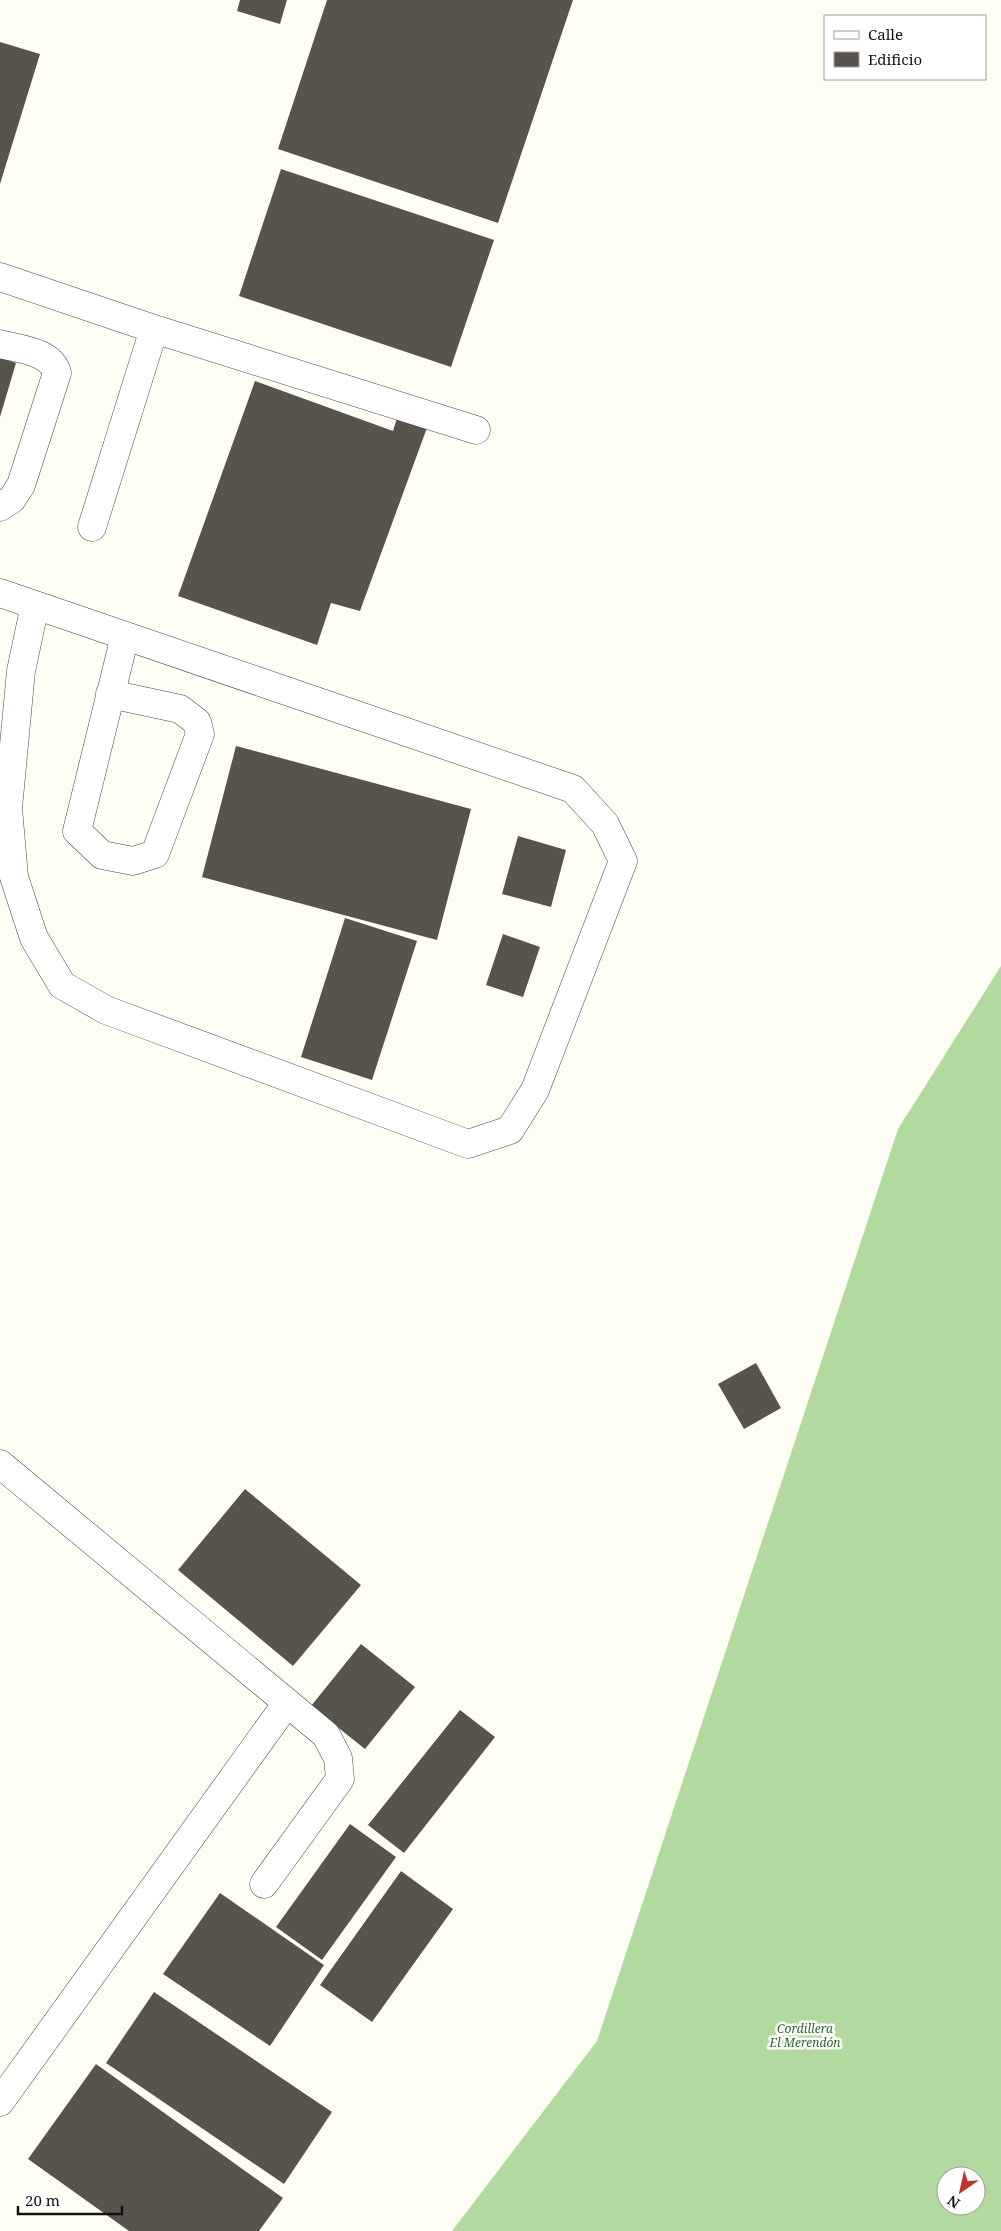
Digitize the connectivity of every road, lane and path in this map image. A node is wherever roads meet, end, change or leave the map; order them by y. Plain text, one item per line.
1 (0, 277) edge
2 (154, 329) junction
3 (0, 344) edge
4 (476, 430) dead end
5 (0, 507) edge
6 (92, 527) dead end
7 (0, 593) edge
8 (35, 605) junction
9 (125, 636) junction
10 (110, 694) junction
11 (0, 1464) edge
12 (287, 1703) junction
13 (264, 1884) dead end
14 (0, 2102) edge

1 - 2 lane
2 - 4 lane
2 - 6 lane
3 - 5 lane
7 - 8 lane
8 - 9 lane
8 - 9 lane
9 - 10 lane
10 - 10 lane
11 - 12 lane
12 - 13 lane
12 - 14 lane

